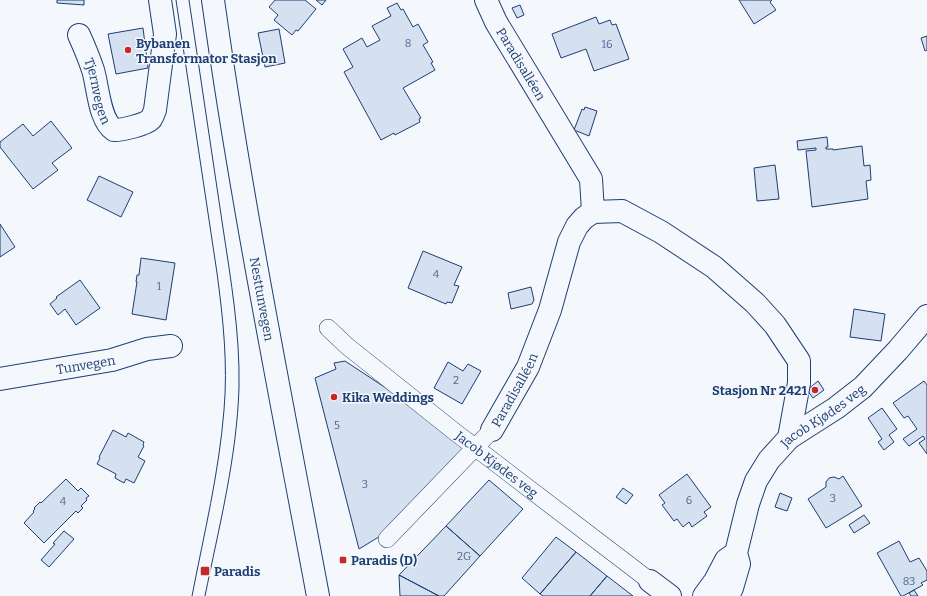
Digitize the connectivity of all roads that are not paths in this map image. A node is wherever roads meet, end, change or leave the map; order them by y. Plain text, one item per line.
1 (160, 0) edge
2 (213, 0) edge
3 (486, 0) edge
4 (79, 35) dead end
5 (593, 212) junction
6 (927, 316) edge
7 (328, 328) dead end
8 (171, 346) dead end
9 (0, 379) edge
10 (492, 430) joint
11 (789, 438) junction
12 (476, 447) junction
13 (387, 539) dead end
14 (736, 553) junction
15 (650, 581) joint
16 (318, 596) edge
17 (670, 596) edge
18 (704, 596) edge
19 (728, 596) edge

1 - 4 street, Tjernvegen
2 - 16 street, Nesttunvegen
3 - 5 street, Paradisalléen
5 - 10 street, Paradisalléen
5 - 11 street
6 - 11 street, Jacob Kjødes veg
7 - 12 street, Jacob Kjødes veg
8 - 9 street, Tunvegen
10 - 12 street, Paradisalléen
11 - 14 street, Jacob Kjødes veg
12 - 13 street, Paradisalléen
12 - 15 street, Jacob Kjødes veg
14 - 18 street
14 - 19 street, Jacob Kjødes veg
15 - 17 street, Jacob Kjødes veg

